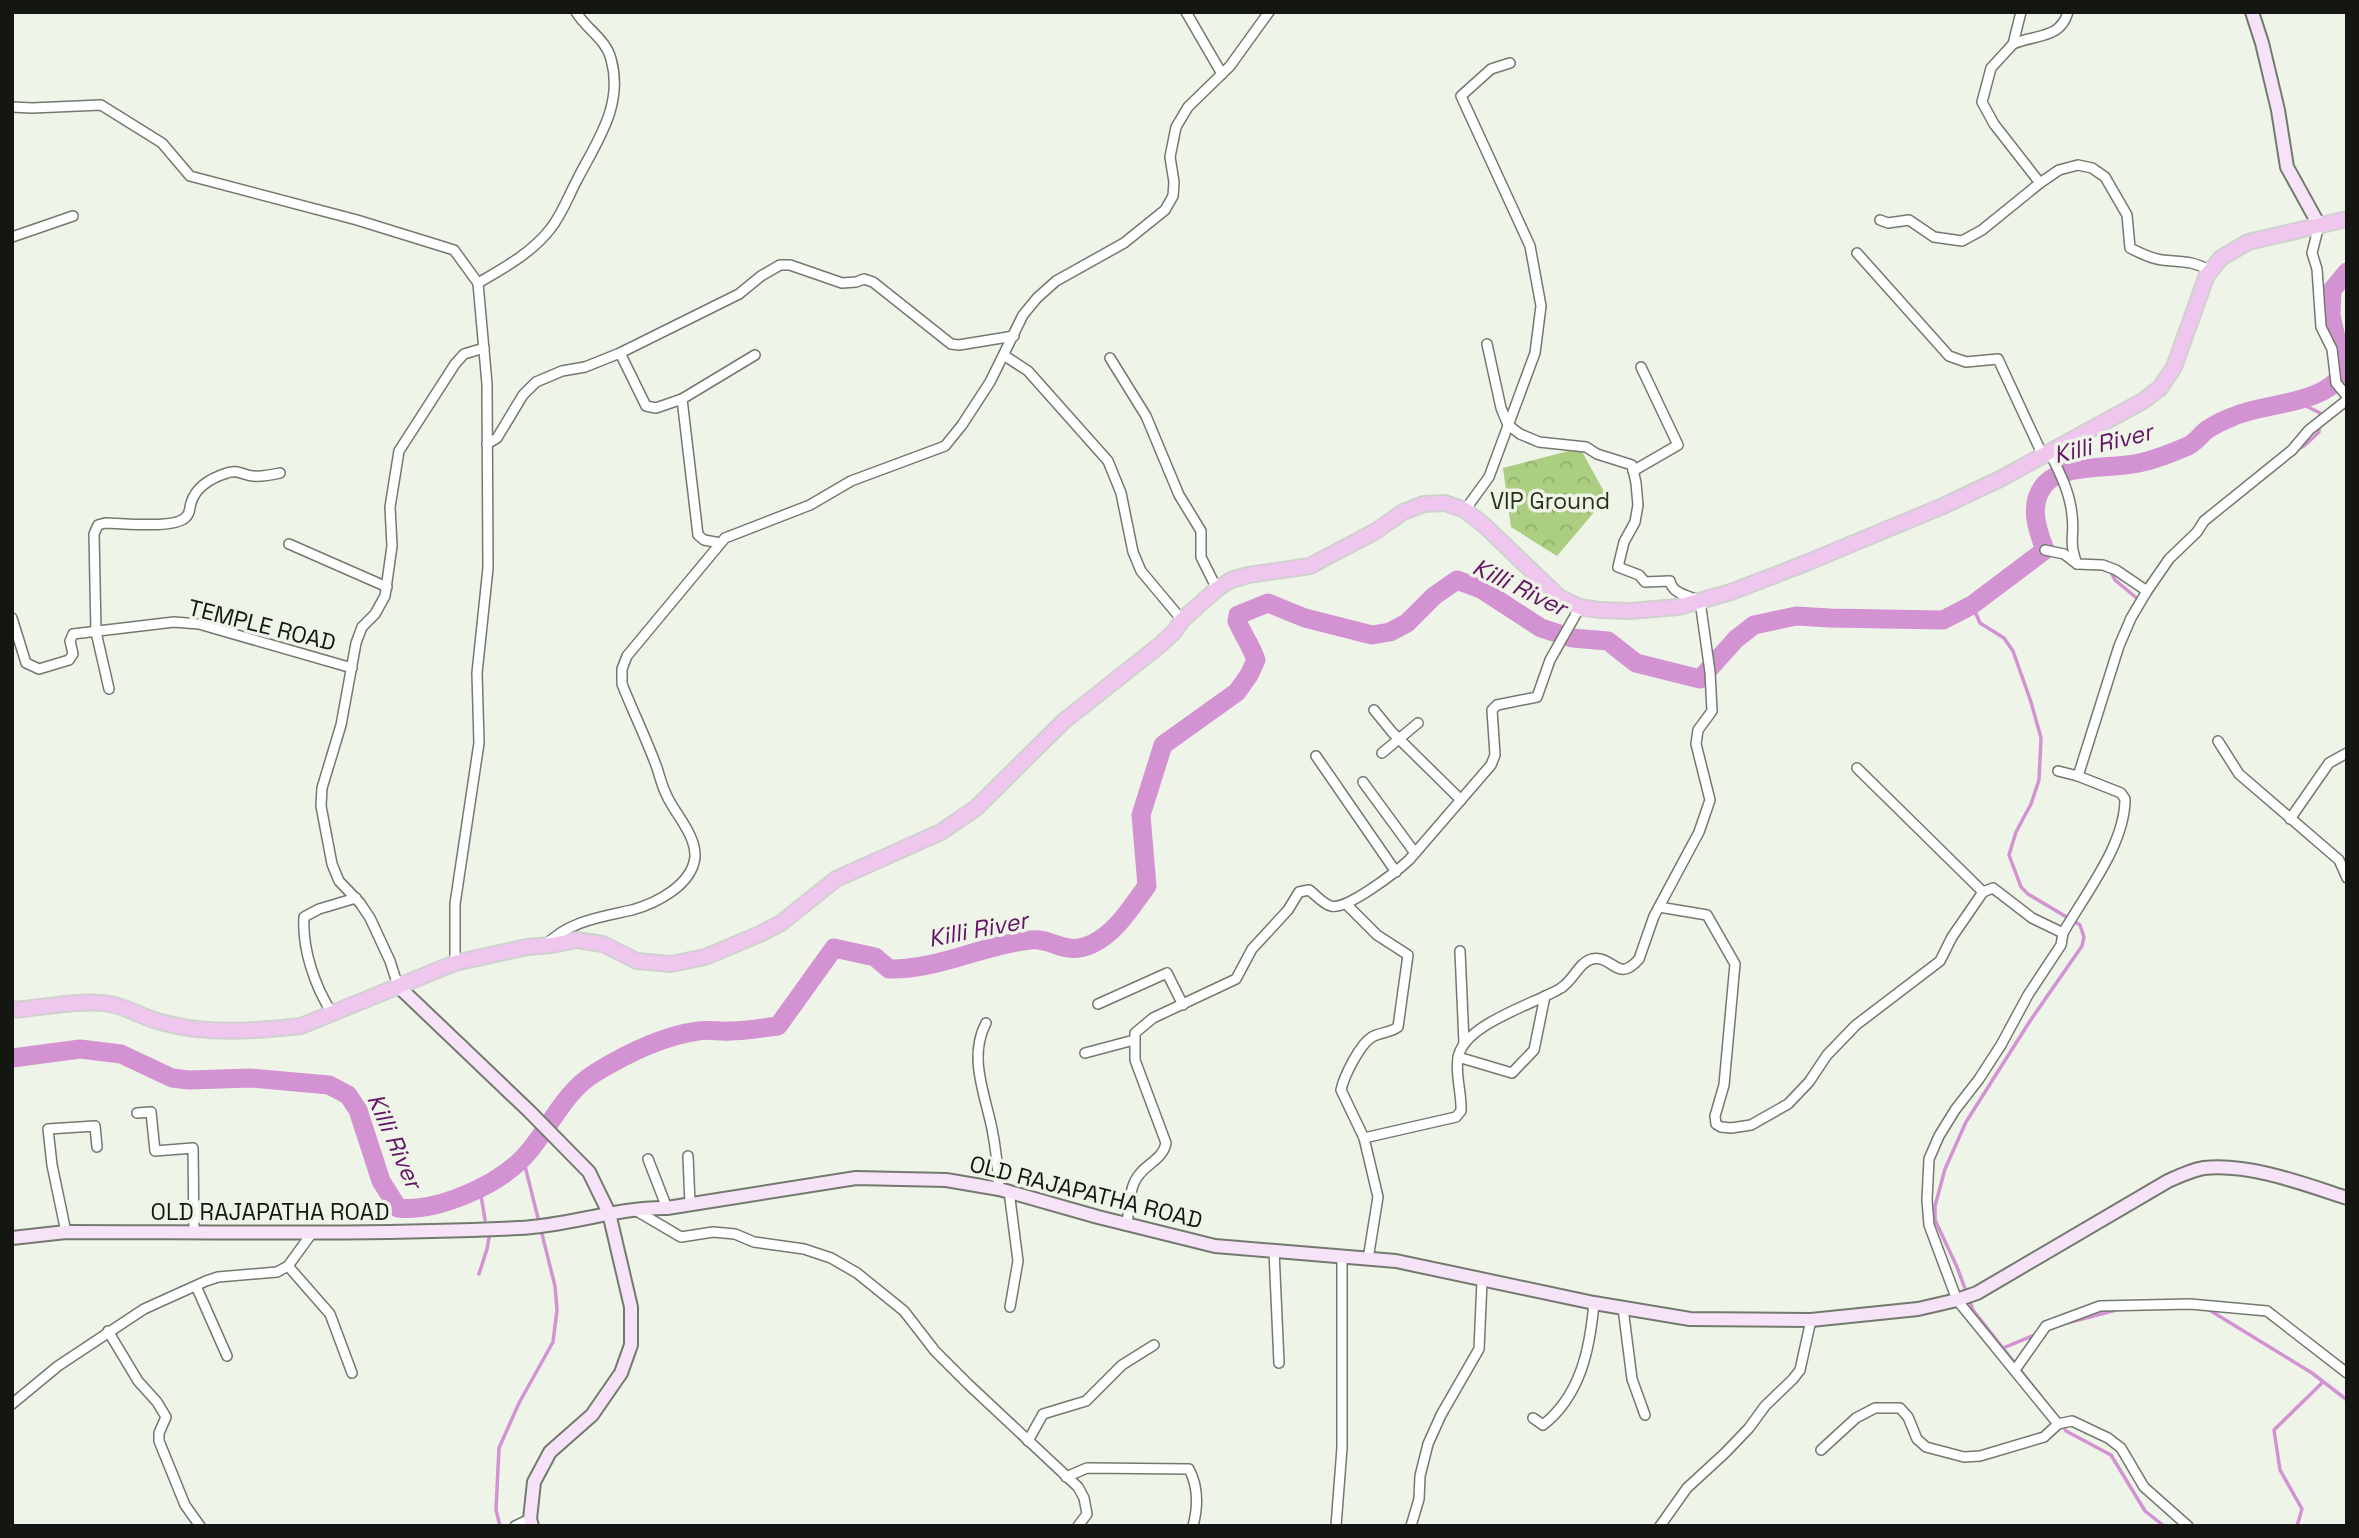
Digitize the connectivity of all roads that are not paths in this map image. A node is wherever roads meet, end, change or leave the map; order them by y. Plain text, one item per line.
1 (576, 12) edge
2 (1186, 12) edge
3 (1269, 12) edge
4 (2021, 12) edge
5 (2068, 12) edge
6 (2252, 12) edge
7 (2012, 44) junction
8 (1510, 64) dead end
9 (1222, 74) junction
10 (12, 107) edge
11 (2040, 183) junction
12 (73, 216) dead end
13 (2347, 219) edge
14 (1880, 220) dead end
15 (2319, 225) junction
16 (12, 237) edge
17 (1857, 253) dead end
18 (2211, 271) junction
19 (478, 283) junction
20 (1014, 336) junction
21 (1487, 344) dead end
22 (484, 348) junction
23 (620, 353) junction
24 (755, 355) dead end
25 (1005, 356) junction
26 (1110, 358) dead end
27 (1641, 367) dead end
28 (2347, 398) edge
29 (682, 399) junction
30 (1508, 425) junction
31 (487, 444) junction
32 (2047, 454) junction
33 (1633, 471) junction
34 (279, 473) dead end
35 (1465, 510) junction
36 (720, 543) junction
37 (289, 544) dead end
38 (2045, 550) dead end
39 (2077, 564) junction
40 (387, 587) junction
41 (1217, 589) junction
42 (2147, 591) junction
43 (1700, 601) junction
44 (1580, 607) junction
45 (12, 618) edge
46 (1182, 620) junction
47 (96, 632) junction
48 (352, 668) junction
49 (109, 688) dead end
50 (1374, 710) dead end
51 (1418, 723) dead end
52 (1398, 738) junction
53 (2218, 741) dead end
54 (1382, 753) dead end
55 (2347, 753) edge
56 (1316, 756) dead end
57 (1857, 768) dead end
58 (2058, 771) dead end
59 (2078, 776) junction
60 (1363, 782) dead end
61 (1461, 800) junction
62 (2290, 819) junction
63 (1415, 853) junction
64 (1396, 872) junction
65 (2347, 878) edge
66 (1983, 892) junction
67 (356, 898) junction
68 (1346, 904) junction
69 (1659, 907) junction
70 (2067, 925) junction
71 (545, 946) junction
72 (1460, 951) dead end
73 (455, 963) junction
74 (398, 986) junction
75 (1545, 996) junction
76 (1098, 1003) dead end
77 (1183, 1005) junction
78 (12, 1010) edge
79 (332, 1013) junction
80 (986, 1023) dead end
81 (1134, 1040) junction
82 (1464, 1043) junction
83 (1085, 1053) dead end
84 (1458, 1056) junction
85 (137, 1113) dead end
86 (1364, 1138) junction
87 (97, 1147) dead end
88 (688, 1156) dead end
89 (648, 1159) dead end
90 (1004, 1190) junction
91 (2347, 1198) edge
92 (690, 1204) junction
93 (667, 1208) junction
94 (634, 1209) junction
95 (609, 1213) junction
96 (1128, 1223) junction
97 (66, 1232) junction
98 (194, 1232) junction
99 (312, 1233) junction
100 (12, 1238) edge
101 (1274, 1251) junction
102 (1342, 1257) junction
103 (1368, 1259) junction
104 (288, 1266) junction
105 (1482, 1281) junction
106 (196, 1286) junction
107 (1959, 1299) junction
108 (1594, 1303) junction
109 (1010, 1307) dead end
110 (1623, 1308) junction
111 (1811, 1320) junction
112 (108, 1331) junction
113 (1154, 1345) dead end
114 (227, 1356) dead end
115 (1279, 1363) dead end
116 (2015, 1370) junction
117 (352, 1373) dead end
118 (2347, 1373) edge
119 (12, 1404) edge
120 (1645, 1415) dead end
121 (1533, 1418) dead end
122 (2058, 1424) junction
123 (1028, 1441) junction
124 (1821, 1450) dead end
125 (1066, 1476) junction
126 (531, 1522) edge
127 (200, 1526) edge
128 (515, 1526) edge
129 (1078, 1526) edge
130 (1193, 1526) edge
131 (1336, 1526) edge
132 (1411, 1526) edge
133 (1659, 1526) edge
134 (2188, 1526) edge

1 - 19 street
2 - 9 street
3 - 9 street
4 - 7 street
5 - 7 street
6 - 15 main road
7 - 11 street
8 - 30 street
9 - 20 street
10 - 19 street
11 - 14 street
11 - 18 street
12 - 16 street
13 - 15 main road
15 - 18 main road
15 - 28 street
17 - 32 street
18 - 32 main road
19 - 22 street
20 - 23 street
20 - 25 street
21 - 30 street
22 - 31 street
22 - 40 street
23 - 29 street
23 - 31 street
24 - 29 street
25 - 36 street
25 - 46 street
26 - 41 street
27 - 33 street
28 - 42 street
29 - 36 street
30 - 33 street
30 - 35 street
31 - 73 street
32 - 39 street
32 - 43 main road
33 - 43 street
34 - 47 street
35 - 41 main road
35 - 44 main road
36 - 71 street
37 - 40 street
38 - 39 street
39 - 42 street
40 - 48 street
41 - 46 main road
42 - 59 street
43 - 44 main road
43 - 69 street
44 - 61 street
45 - 47 street, TEMPLE ROAD
46 - 71 main road
47 - 48 street, TEMPLE ROAD
47 - 49 street
48 - 67 street
50 - 52 street
51 - 52 street
52 - 54 street
52 - 61 street
53 - 62 street
55 - 62 street
56 - 64 street
57 - 66 street
58 - 59 street
59 - 70 street
60 - 63 street
61 - 63 street
62 - 65 street
63 - 64 street
64 - 68 street
66 - 69 street
66 - 70 street
67 - 74 street
67 - 79 street
68 - 77 street
68 - 86 street
69 - 75 street
70 - 107 street
71 - 73 main road
72 - 82 street
73 - 74 main road
74 - 79 main road
74 - 95 main road
75 - 82 street
75 - 84 street
76 - 77 street
77 - 81 street
78 - 79 main road
80 - 90 street
81 - 83 street
81 - 96 street
82 - 84 street
84 - 86 street
85 - 98 street
86 - 103 street
87 - 97 street
88 - 92 street
89 - 93 street
90 - 92 main road, OLD RAJAPATHA ROAD
90 - 96 main road, OLD RAJAPATHA ROAD
90 - 109 street
91 - 107 main road, OLD RAJAPATHA ROAD
92 - 93 main road, OLD RAJAPATHA ROAD
93 - 94 main road, OLD RAJAPATHA ROAD
94 - 95 main road, OLD RAJAPATHA ROAD
94 - 123 street
95 - 99 main road, OLD RAJAPATHA ROAD
95 - 126 main road
96 - 101 main road, OLD RAJAPATHA ROAD
97 - 98 main road, OLD RAJAPATHA ROAD
97 - 100 main road, OLD RAJAPATHA ROAD
98 - 99 main road, OLD RAJAPATHA ROAD
99 - 104 street
101 - 102 main road, OLD RAJAPATHA ROAD
101 - 115 street
102 - 103 main road, OLD RAJAPATHA ROAD
102 - 131 street
103 - 105 main road, OLD RAJAPATHA ROAD
104 - 106 street
104 - 117 street
105 - 108 main road, OLD RAJAPATHA ROAD
105 - 132 street
106 - 112 street
106 - 114 street
107 - 111 main road, OLD RAJAPATHA ROAD
107 - 116 street
108 - 110 main road, OLD RAJAPATHA ROAD
108 - 121 street
110 - 111 main road, OLD RAJAPATHA ROAD
110 - 120 street
111 - 133 street
112 - 119 street
112 - 127 street
113 - 123 street
116 - 118 street
116 - 122 street
122 - 124 street
122 - 134 street
123 - 125 street
125 - 129 street
125 - 130 street
126 - 128 street

